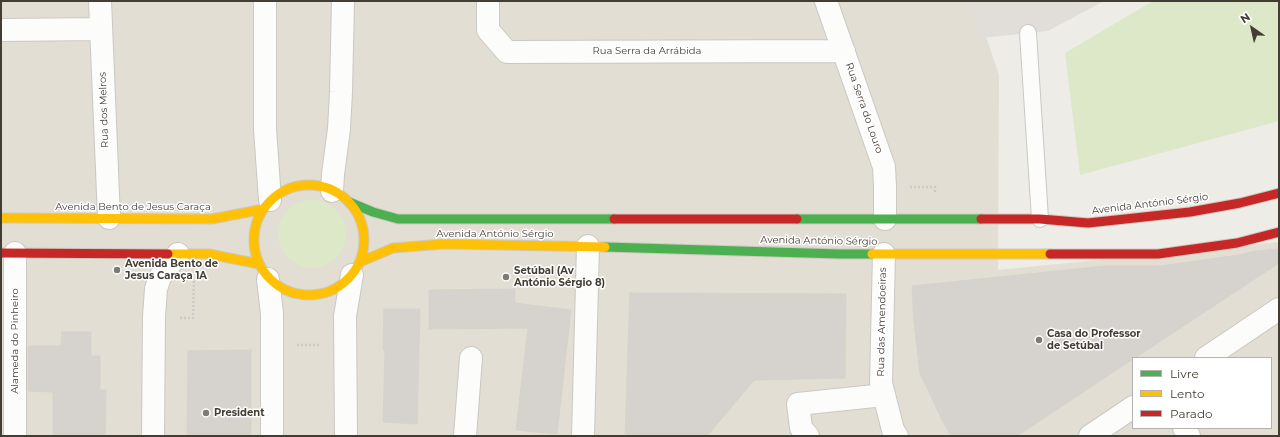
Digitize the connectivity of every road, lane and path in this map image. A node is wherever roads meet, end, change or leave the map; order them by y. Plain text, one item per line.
1 (100, 1) edge
2 (265, 1) edge
3 (343, 1) edge
4 (488, 1) edge
5 (826, 1) edge
6 (101, 29) junction
7 (1, 30) edge
8 (1028, 33) dead end
9 (844, 51) junction
10 (1279, 193) edge
11 (340, 196) junction
12 (267, 204) junction
13 (1, 218) edge
14 (108, 218) junction
15 (885, 218) junction
16 (1040, 219) junction
17 (1279, 232) edge
18 (588, 246) junction
19 (8, 253) edge
20 (178, 254) junction
21 (884, 254) junction
22 (356, 268) junction
23 (264, 272) junction
24 (1279, 309) edge
25 (346, 345) junction
26 (272, 346) junction
27 (1207, 357) edge
28 (471, 358) dead end
29 (884, 395) junction
30 (1132, 408) edge
31 (10, 431) edge
32 (153, 436) edge
33 (272, 436) edge
34 (346, 436) edge
35 (466, 436) edge
36 (583, 436) edge
37 (808, 436) edge
38 (897, 436) edge
39 (1090, 436) edge

1 - 6 street, Rua dos Melros
2 - 12 street
3 - 11 street
4 - 9 street, Rua Serra da Arrábida
5 - 9 street, Rua Serra do Louro
6 - 7 street
6 - 14 street, Rua dos Melros
8 - 16 lane
9 - 15 street, Rua Serra do Louro
10 - 16 main road, Avenida António Sérgio
11 - 12 main road
11 - 15 main road, Avenida António Sérgio
11 - 22 main road
12 - 14 main road, Avenida Bento de Jesus Caraça
12 - 23 main road
13 - 14 main road, Avenida Bento de Jesus Caraça
15 - 16 main road, Avenida António Sérgio
17 - 21 main road, Avenida António Sérgio
18 - 21 main road, Avenida António Sérgio
18 - 22 main road, Avenida António Sérgio
18 - 36 street
19 - 20 main road
19 - 31 street, Alameda do Pinheiro
20 - 23 main road
20 - 32 street
21 - 29 street, Rua das Amendoeiras
22 - 23 main road
22 - 25 street
23 - 26 street
24 - 27 street
25 - 26 path
25 - 34 street
26 - 33 street
28 - 35 street
29 - 37 street
29 - 38 street, Rua das Amendoeiras
30 - 39 street

